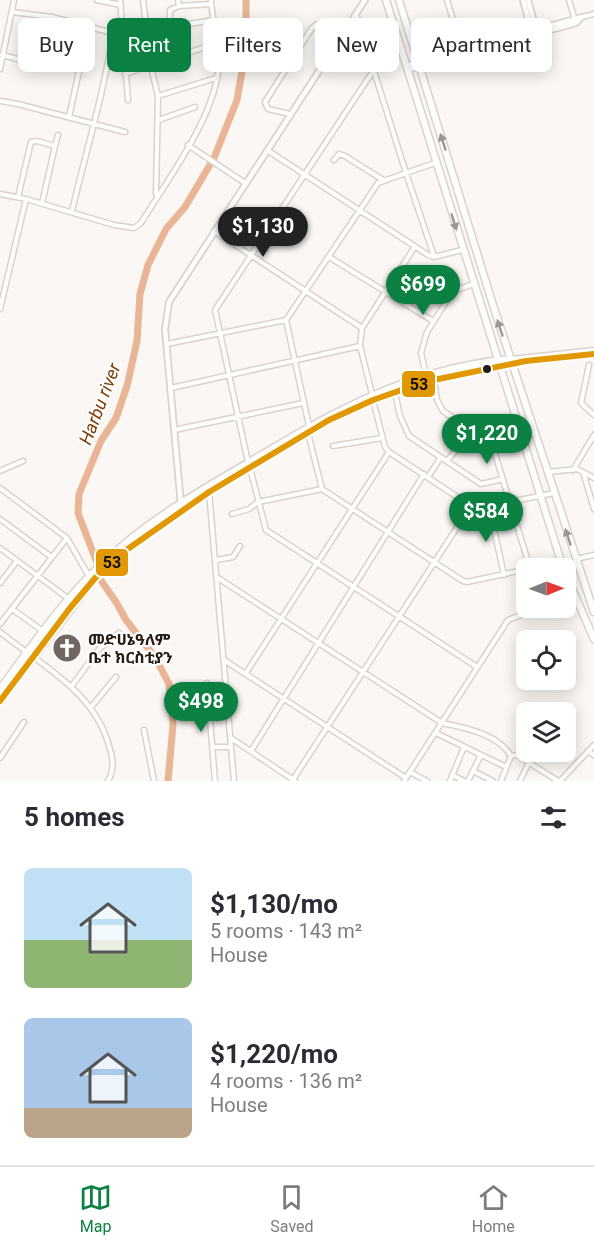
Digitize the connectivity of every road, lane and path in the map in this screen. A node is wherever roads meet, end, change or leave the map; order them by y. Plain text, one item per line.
1 (14, 0) edge
2 (97, 0) edge
3 (143, 0) edge
4 (178, 0) edge
5 (365, 0) edge
6 (386, 0) edge
7 (399, 0) edge
8 (447, 0) edge
9 (523, 0) edge
10 (528, 0) edge
11 (570, 0) edge
12 (211, 2) edge
13 (120, 3) edge
14 (179, 6) junction
15 (12, 12) junction
16 (356, 14) junction
17 (594, 14) edge
18 (39, 16) junction
19 (121, 18) edge
20 (145, 18) edge
21 (170, 18) edge
22 (214, 18) edge
23 (353, 18) edge
24 (357, 18) edge
25 (453, 18) edge
26 (529, 18) edge
27 (531, 18) edge
28 (582, 18) joint
29 (575, 20) junction
30 (552, 25) edge
31 (315, 26) edge
32 (552, 26) edge
33 (107, 32) edge
34 (411, 38) edge
35 (2, 55) junction
36 (411, 66) edge
37 (0, 67) edge
38 (406, 68) junction
39 (107, 70) edge
40 (79, 72) edge
41 (132, 72) edge
42 (152, 72) edge
43 (217, 72) edge
44 (318, 72) edge
45 (372, 72) edge
46 (374, 72) edge
47 (421, 72) edge
48 (125, 74) joint
49 (216, 78) junction
50 (158, 96) junction
51 (128, 100) dead end
52 (0, 101) edge
53 (195, 107) dead end
54 (290, 114) junction
55 (69, 117) junction
56 (158, 120) junction
57 (92, 123) junction
58 (125, 132) dead end
59 (58, 135) dead end
60 (188, 145) junction
61 (55, 146) junction
62 (267, 150) junction
63 (334, 160) dead end
64 (435, 163) junction
65 (406, 173) junction
66 (304, 175) junction
67 (383, 180) junction
68 (245, 183) junction
69 (0, 194) edge
70 (18, 197) junction
71 (156, 198) junction
72 (26, 199) junction
73 (42, 203) junction
74 (359, 210) junction
75 (72, 211) junction
76 (214, 231) junction
77 (414, 248) junction
78 (462, 250) junction
79 (251, 256) junction
80 (329, 257) junction
81 (434, 257) junction
82 (474, 284) junction
83 (306, 290) junction
84 (386, 291) junction
85 (0, 309) edge
86 (286, 320) junction
87 (433, 321) junction
88 (362, 327) junction
89 (219, 333) junction
90 (167, 344) junction
91 (360, 346) junction
92 (494, 348) junction
93 (594, 352) edge
94 (499, 360) junction
95 (511, 361) junction
96 (295, 362) junction
97 (490, 362) junction
98 (589, 365) dead end
99 (501, 368) junction
100 (489, 370) junction
101 (229, 375) junction
102 (426, 375) junction
103 (434, 380) junction
104 (506, 382) junction
105 (171, 388) junction
106 (395, 391) junction
107 (372, 397) junction
108 (303, 403) junction
109 (594, 415) edge
110 (238, 417) junction
111 (308, 429) junction
112 (174, 430) junction
113 (472, 431) junction
114 (594, 435) edge
115 (382, 438) junction
116 (333, 446) dead end
117 (389, 452) junction
118 (441, 457) junction
119 (23, 461) dead end
120 (447, 461) junction
121 (249, 465) junction
122 (573, 470) junction
123 (0, 471) edge
124 (547, 472) junction
125 (582, 472) junction
126 (426, 475) junction
127 (503, 479) junction
128 (594, 479) edge
129 (587, 487) junction
130 (0, 488) edge
131 (322, 489) junction
132 (209, 492) junction
133 (554, 494) junction
134 (540, 496) junction
135 (181, 502) junction
136 (258, 502) junction
137 (510, 502) junction
138 (471, 506) junction
139 (489, 506) junction
140 (594, 509) edge
141 (183, 510) junction
142 (352, 510) junction
143 (232, 514) dead end
144 (0, 519) edge
145 (389, 534) junction
146 (67, 538) junction
147 (240, 546) dead end
148 (0, 548) edge
149 (594, 555) edge
150 (50, 556) junction
151 (527, 558) edge
152 (560, 558) edge
153 (575, 558) edge
154 (576, 559) edge
155 (216, 560) junction
156 (17, 561) junction
157 (433, 562) junction
158 (576, 562) edge
159 (316, 564) junction
160 (100, 567) junction
161 (516, 572) edge
162 (504, 575) junction
163 (36, 576) junction
164 (93, 578) junction
165 (218, 578) junction
166 (0, 583) edge
167 (353, 588) junction
168 (576, 598) edge
169 (69, 599) junction
170 (12, 609) junction
171 (594, 612) edge
172 (399, 617) junction
173 (516, 617) edge
174 (281, 619) junction
175 (0, 624) edge
176 (0, 632) edge
177 (44, 632) junction
178 (119, 633) dead end
179 (594, 639) edge
180 (318, 643) junction
181 (27, 653) junction
182 (33, 658) junction
183 (224, 660) junction
184 (477, 667) junction
185 (362, 672) junction
186 (246, 673) junction
187 (116, 677) dead end
188 (207, 683) dead end
189 (71, 687) junction
190 (0, 689) edge
191 (284, 698) junction
192 (0, 701) edge
193 (92, 706) junction
194 (24, 722) dead end
195 (442, 723) junction
196 (327, 727) junction
197 (144, 730) dead end
198 (436, 733) junction
199 (230, 738) junction
200 (594, 745) edge
201 (213, 747) junction
202 (231, 747) junction
203 (464, 747) junction
204 (250, 751) junction
205 (588, 751) junction
206 (481, 755) junction
207 (516, 755) edge
208 (594, 755) edge
209 (511, 756) junction
210 (0, 758) edge
211 (529, 762) joint
212 (506, 767) junction
213 (473, 771) junction
214 (410, 772) junction
215 (452, 776) junction
216 (483, 779) edge
217 (293, 780) edge
218 (405, 780) edge
219 (108, 781) edge
220 (154, 781) edge
221 (215, 781) edge
222 (234, 781) edge
223 (428, 781) edge
224 (450, 781) edge
225 (466, 781) edge
226 (493, 781) edge
227 (501, 781) edge
228 (521, 781) edge
229 (559, 781) edge

1 - 15 street
2 - 13 street
3 - 20 street
4 - 14 street
5 - 16 street
6 - 38 main road
7 - 34 main road
8 - 25 street
9 - 26 street
10 - 27 street
11 - 29 street
12 - 14 street
12 - 22 street
13 - 19 street
14 - 21 street
15 - 18 street
15 - 35 street
16 - 23 street
16 - 24 street
17 - 28 street
18 - 33 street
18 - 35 street
28 - 29 street
29 - 30 street
29 - 32 street
31 - 54 street
35 - 37 street
36 - 38 street
38 - 64 main road
39 - 57 street
40 - 55 street
41 - 48 street
42 - 50 street
43 - 49 street
44 - 54 street
45 - 66 street
46 - 65 street
95 -> 47 main road
48 - 51 street
49 - 50 street
49 - 60 street
50 - 56 street
52 - 55 street
53 - 56 street
54 - 62 street
55 - 57 street
56 - 71 street
57 - 58 street
57 - 75 street
59 - 61 street
60 - 68 street
60 - 71 street
61 - 70 street
61 - 73 street
62 - 66 street
62 - 68 street
63 - 67 street
64 - 65 street
64 -> 78 main road
65 - 67 street
65 - 81 street
66 - 74 street
66 - 79 street
67 - 74 street
68 - 76 street
69 - 70 street
70 - 72 street
71 - 75 street
72 - 73 street
72 - 85 street
73 - 75 street
74 - 77 street
74 - 80 street
76 - 79 street
76 - 90 street
77 - 81 street
77 - 84 street
78 - 81 street
78 - 82 main road
79 - 83 street
79 - 89 street
80 - 83 street
80 - 84 street
82 - 87 street
82 - 92 main road
83 - 86 street
83 - 88 street
84 - 87 street
84 - 88 street
86 - 89 street
86 - 96 street
87 - 102 street
88 - 91 street
89 - 90 street
89 - 101 street
90 - 105 street
91 - 96 street
91 - 107 street
92 - 94 main road
92 - 97 main road
93 - 95 street
94 - 95 main road
94 - 97 main road
94 - 99 main road
95 - 99 main road
95 - 124 main road
96 - 101 street
96 - 108 street
97 - 102 main road
98 - 109 street
99 - 100 main road
99 - 104 main road
100 - 103 main road
100 - 104 main road
101 - 105 street
101 - 110 street
102 - 107 main road
103 - 106 main road
103 - 113 street
104 - 134 main road
105 - 112 street
106 - 107 main road
106 - 118 street
107 - 111 main road
107 - 115 street
108 - 110 street
108 - 111 street
110 - 112 street
110 - 121 street
111 - 121 main road
111 - 131 street
112 - 135 street
113 - 120 street
113 - 127 street
114 - 122 street
115 - 116 street
115 - 117 street
117 - 126 street
117 - 142 street
118 - 120 street
118 - 126 street
119 - 123 street
120 - 127 street
121 - 132 main road
121 - 135 main road
121 - 136 street
122 - 124 street
122 - 125 street
124 - 133 main road
125 - 128 street
125 - 129 street
126 - 138 street
126 - 145 street
127 - 137 street
128 - 129 street
129 - 140 street
130 - 146 street
131 - 136 street
131 - 142 street
132 - 141 main road
132 - 155 street
133 - 134 street
153 -> 133 main road
134 - 137 street
134 - 152 main road
135 - 141 street
135 - 160 main road
136 - 143 street
136 - 159 street
137 - 139 street
137 - 151 street
138 - 139 street
138 - 157 street
139 - 162 street
141 - 160 main road
142 - 145 street
142 - 159 street
144 - 150 street
145 - 157 street
145 - 167 street
146 - 150 street
146 - 164 street
147 - 155 street
148 - 156 street
149 - 154 street
150 - 163 street
155 - 165 street
156 - 163 street
156 - 166 street
157 - 162 street
157 - 172 street
158 - 171 main road
159 - 167 street
159 - 174 street
160 - 164 main road
161 - 162 street
163 - 169 street
163 - 170 street
164 - 169 main road
164 - 182 main road
165 - 174 street
165 - 183 street
167 - 172 street
167 - 180 street
168 - 179 main road
169 - 177 main road
170 - 175 street
170 - 177 street
172 - 184 street
172 - 185 street
173 - 184 street
174 - 180 street
174 - 186 street
176 - 181 street
177 - 181 main road
178 - 189 street
180 - 185 street
180 - 191 street
181 - 182 street
181 - 190 main road
182 - 189 street
182 - 192 main road
183 - 186 street
183 - 199 street
184 - 195 street
185 - 195 street
185 - 196 street
186 - 191 street
187 - 193 street
188 - 201 street
189 - 193 street
191 - 196 street
191 - 204 street
193 - 219 street
194 - 210 street
195 - 198 street
195 - 209 street
196 - 217 street
196 - 218 street
197 - 220 street
198 - 203 street
198 - 214 street
199 - 202 street
199 - 204 street
200 - 205 street
201 - 202 street
201 - 221 street
202 - 222 street
203 - 206 street
203 - 215 street
204 - 217 street
205 - 208 street
205 - 229 street
206 - 212 street
206 - 213 street
207 - 209 street
209 - 212 street
211 - 228 street
211 - 229 street
212 - 227 street
213 - 216 street
213 - 225 street
214 - 218 street
214 - 223 street
215 - 224 street
215 - 225 street
216 - 226 street

